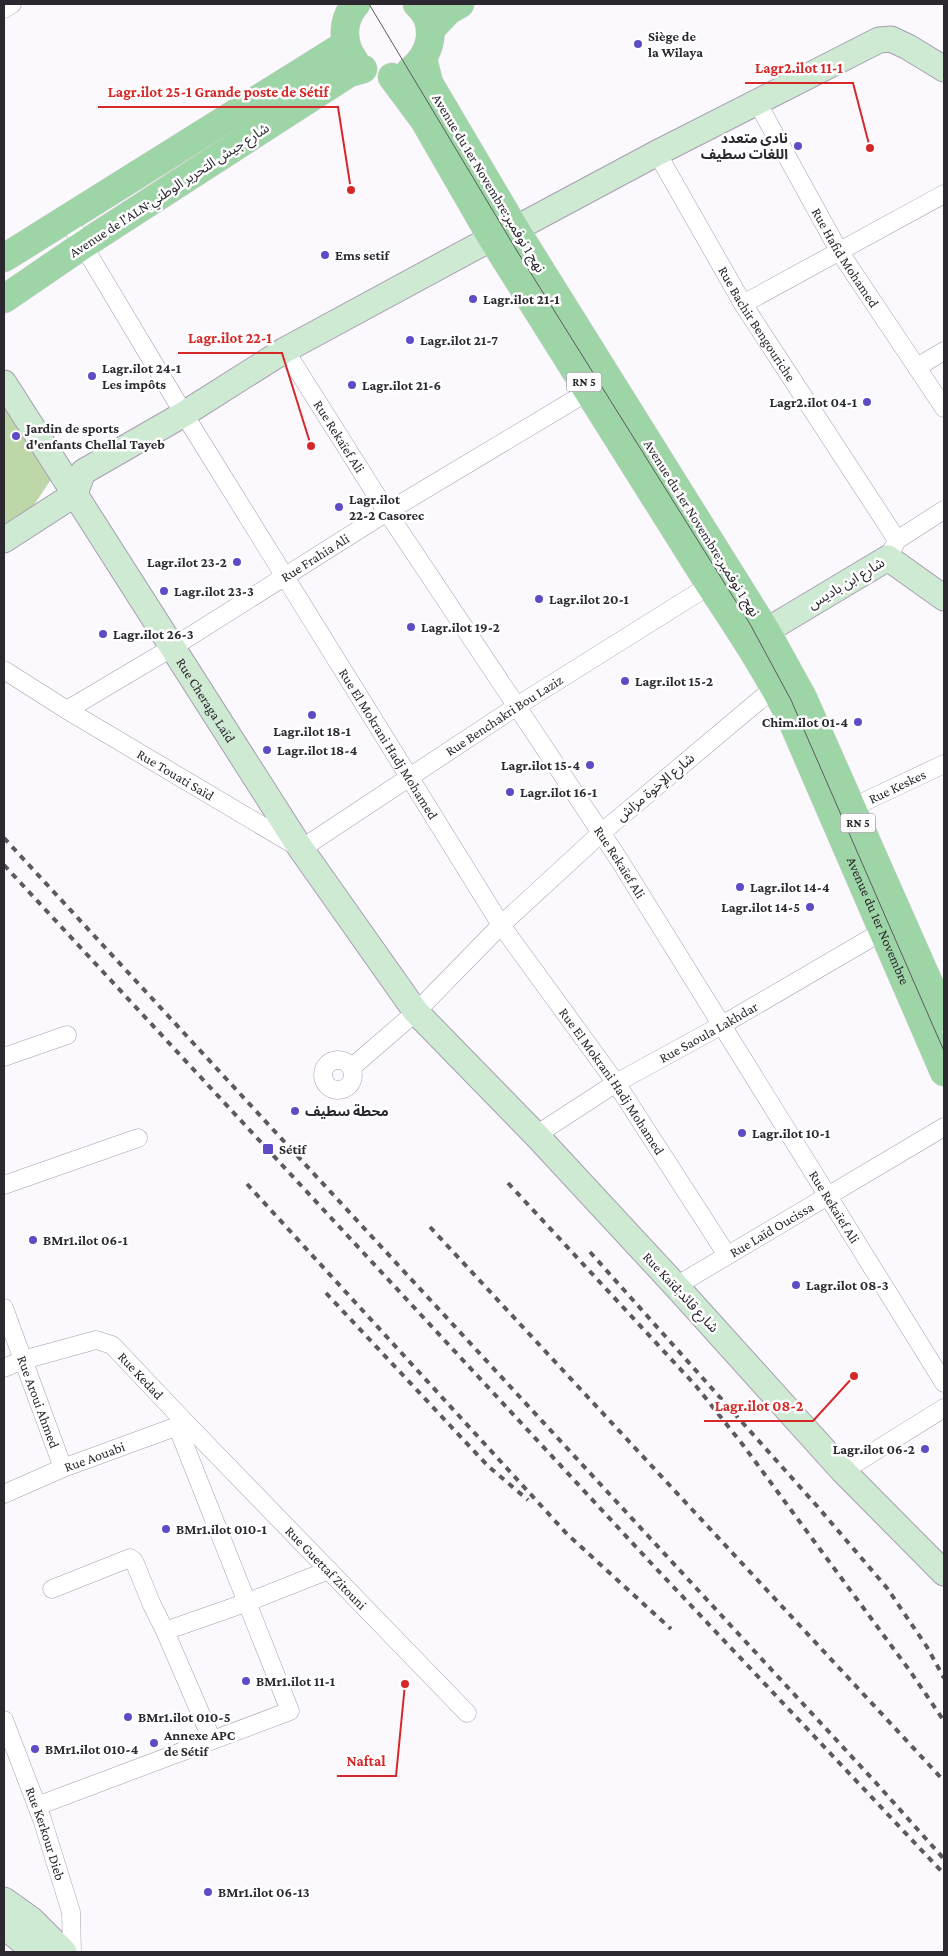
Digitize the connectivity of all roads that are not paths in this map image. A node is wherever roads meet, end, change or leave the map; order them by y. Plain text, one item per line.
1 (12, 4) edge
2 (332, 4) edge
3 (356, 4) edge
4 (418, 4) edge
5 (460, 4) edge
6 (4, 9) edge
7 (430, 30) junction
8 (346, 36) junction
9 (423, 59) junction
10 (363, 69) junction
11 (944, 69) edge
12 (392, 77) junction
13 (757, 102) junction
14 (657, 153) junction
15 (944, 194) edge
16 (68, 220) junction
17 (504, 234) junction
18 (83, 245) junction
19 (839, 252) junction
20 (4, 258) edge
21 (4, 299) edge
22 (742, 304) junction
23 (285, 350) junction
24 (944, 351) edge
25 (917, 367) junction
26 (4, 383) edge
27 (590, 391) junction
28 (944, 408) edge
29 (184, 414) junction
30 (75, 494) junction
31 (944, 510) edge
32 (387, 512) junction
33 (4, 540) edge
34 (893, 549) junction
35 (286, 576) junction
36 (710, 585) junction
37 (944, 598) edge
38 (766, 631) junction
39 (173, 647) junction
40 (4, 670) edge
41 (781, 677) junction
42 (517, 706) junction
43 (67, 710) junction
44 (944, 764) edge
45 (410, 778) junction
46 (851, 808) junction
47 (600, 834) junction
48 (301, 849) junction
49 (501, 925) junction
50 (883, 932) junction
51 (416, 1012) junction
52 (944, 1017) edge
53 (722, 1025) junction
54 (67, 1035) dead end
55 (4, 1057) edge
56 (351, 1068) dead end
57 (944, 1072) edge
58 (616, 1083) junction
59 (944, 1127) edge
60 (536, 1135) junction
61 (138, 1138) dead end
62 (4, 1185) edge
63 (829, 1196) junction
64 (727, 1255) junction
65 (676, 1286) junction
66 (4, 1308) edge
67 (23, 1360) junction
68 (4, 1368) edge
69 (944, 1383) edge
70 (944, 1408) edge
71 (181, 1425) junction
72 (63, 1468) junction
73 (843, 1471) junction
74 (4, 1494) edge
75 (329, 1570) junction
76 (944, 1574) edge
77 (52, 1589) dead end
78 (248, 1602) junction
79 (165, 1631) junction
80 (467, 1713) dead end
81 (4, 1720) edge
82 (212, 1740) junction
83 (36, 1806) junction
84 (4, 1900) edge
85 (4, 1926) edge
86 (34, 1952) edge
87 (64, 1952) edge
88 (72, 1952) edge

1 - 6 street
2 - 8 main road
3 - 8 main road
4 - 7 main road
5 - 7 main road
7 - 9 main road
8 - 10 main road
8 - 16 main road, Avenue de l'ALN;شارع جيش التحرير الوطني
9 - 12 main road
9 - 17 main road, Avenue du 1er Novembre;نهج 1 نوفمبر / RN 5
10 - 12 main road
10 - 18 main road, Avenue de l'ALN;شارع جيش التحرير الوطني
11 - 13 street
12 - 17 main road, Avenue du 1er Novembre;نهج 1 نوفمبر / RN 5
13 - 14 street
13 - 19 street, Rue Hafid Mohamed
14 - 17 street
14 - 22 street, Rue Bachir Bengouriche
15 - 19 street
16 - 18 street, Rue El Mokrani Hadj Mohamed
16 - 20 main road, Avenue de l'ALN;شارع جيش التحرير الوطني
17 - 23 street
17 - 27 main road, Avenue du 1er Novembre;نهج 1 نوفمبر / RN 5
17 - 38 main road, Avenue du 1er Novembre;نهج 1 نوفمبر / RN 5
18 - 21 main road, Avenue de l'ALN;شارع جيش التحرير الوطني
18 - 29 street, Rue El Mokrani Hadj Mohamed
19 - 22 street
19 - 25 street, Rue Hafid Mohamed
22 - 34 street, Rue Bachir Bengouriche
23 - 29 street
23 - 32 street, Rue Rekaïef Ali
24 - 25 street
25 - 28 street, Rue Hafid Mohamed
26 - 30 street, Rue Cheraga Laïd
27 - 32 street, Rue Frahia Ali
27 - 36 main road, Avenue du 1er Novembre;نهج 1 نوفمبر / RN 5
29 - 30 street
29 - 35 street, Rue El Mokrani Hadj Mohamed
30 - 33 street
30 - 39 street, Rue Cheraga Laïd
31 - 34 street, شارع ابن باديس
32 - 35 street, Rue Frahia Ali
32 - 42 street, Rue Rekaïef Ali
34 - 37 street
34 - 38 street, شارع ابن باديس
35 - 39 street, Rue Frahia Ali
35 - 45 street, Rue El Mokrani Hadj Mohamed
36 - 41 main road, Avenue du 1er Novembre;نهج 1 نوفمبر / RN 5
36 - 42 street, Rue Benchakri Bou Laziz
38 - 41 main road, Avenue du 1er Novembre;نهج 1 نوفمبر / RN 5
39 - 43 street, Rue Frahia Ali
39 - 48 street, Rue Cheraga Laïd
40 - 43 street, Rue Touati Saïd
41 - 46 main road, Avenue du 1er Novembre;نهج 1 نوفمبر / RN 5
41 - 47 street, شارع الإخوة مزاش
41 - 50 main road, Avenue du 1er Novembre / RN 5
42 - 45 street, Rue Benchakri Bou Laziz
42 - 47 street, Rue Rekaïef Ali
43 - 48 street, Rue Touati Saïd
44 - 46 street, Rue Keskes
45 - 48 street, Rue Benchakri Bou Laziz
45 - 49 street, Rue El Mokrani Hadj Mohamed
46 - 52 main road, Avenue du 1er Novembre;نهج 1 نوفمبر / RN 5
47 - 49 street, شارع الإخوة مزاش
47 - 53 street, Rue Rekaïef Ali
48 - 51 street, Rue Cheraga Laïd
49 - 51 street, شارع الإخوة مزاش
49 - 58 street, Rue El Mokrani Hadj Mohamed
50 - 53 street, Rue Saoula Lakhdar
50 - 57 main road, Avenue du 1er Novembre / RN 5
51 - 56 street, شارع الإخوة مزاش
51 - 60 street, Rue Kaïd;شارع قائد
53 - 58 street, Rue Saoula Lakhdar
53 - 63 street, Rue Rekaïef Ali
54 - 55 street
58 - 60 street, Rue Saoula Lakhdar
58 - 64 street, Rue El Mokrani Hadj Mohamed
59 - 63 street, Rue Laïd Oucissa
60 - 65 street, Rue Kaïd;شارع قائد
61 - 62 street
63 - 64 street, Rue Laïd Oucissa
63 - 69 street, Rue Rekaïef Ali
64 - 65 street, Rue Laïd Oucissa
65 - 73 street, Rue Kaïd;شارع قائد
66 - 67 street, Rue Aroui Ahmed
67 - 68 street, Rue Kedad
67 - 71 street, Rue Kedad
67 - 72 street, Rue Aroui Ahmed
70 - 73 street
71 - 72 street, Rue Aouabi
71 - 75 street, Rue Guettaf Zitouni
71 - 78 street
72 - 74 street, Rue Aouabi
73 - 76 street, Rue Kaïd;شارع قائد
75 - 78 street
75 - 80 street, Rue Guettaf Zitouni
77 - 79 street
78 - 79 street
78 - 82 street
79 - 82 street
81 - 83 street, Rue Kerkour Dieb
82 - 83 street
83 - 88 street, Rue Kerkour Dieb
84 - 87 street
85 - 86 street

